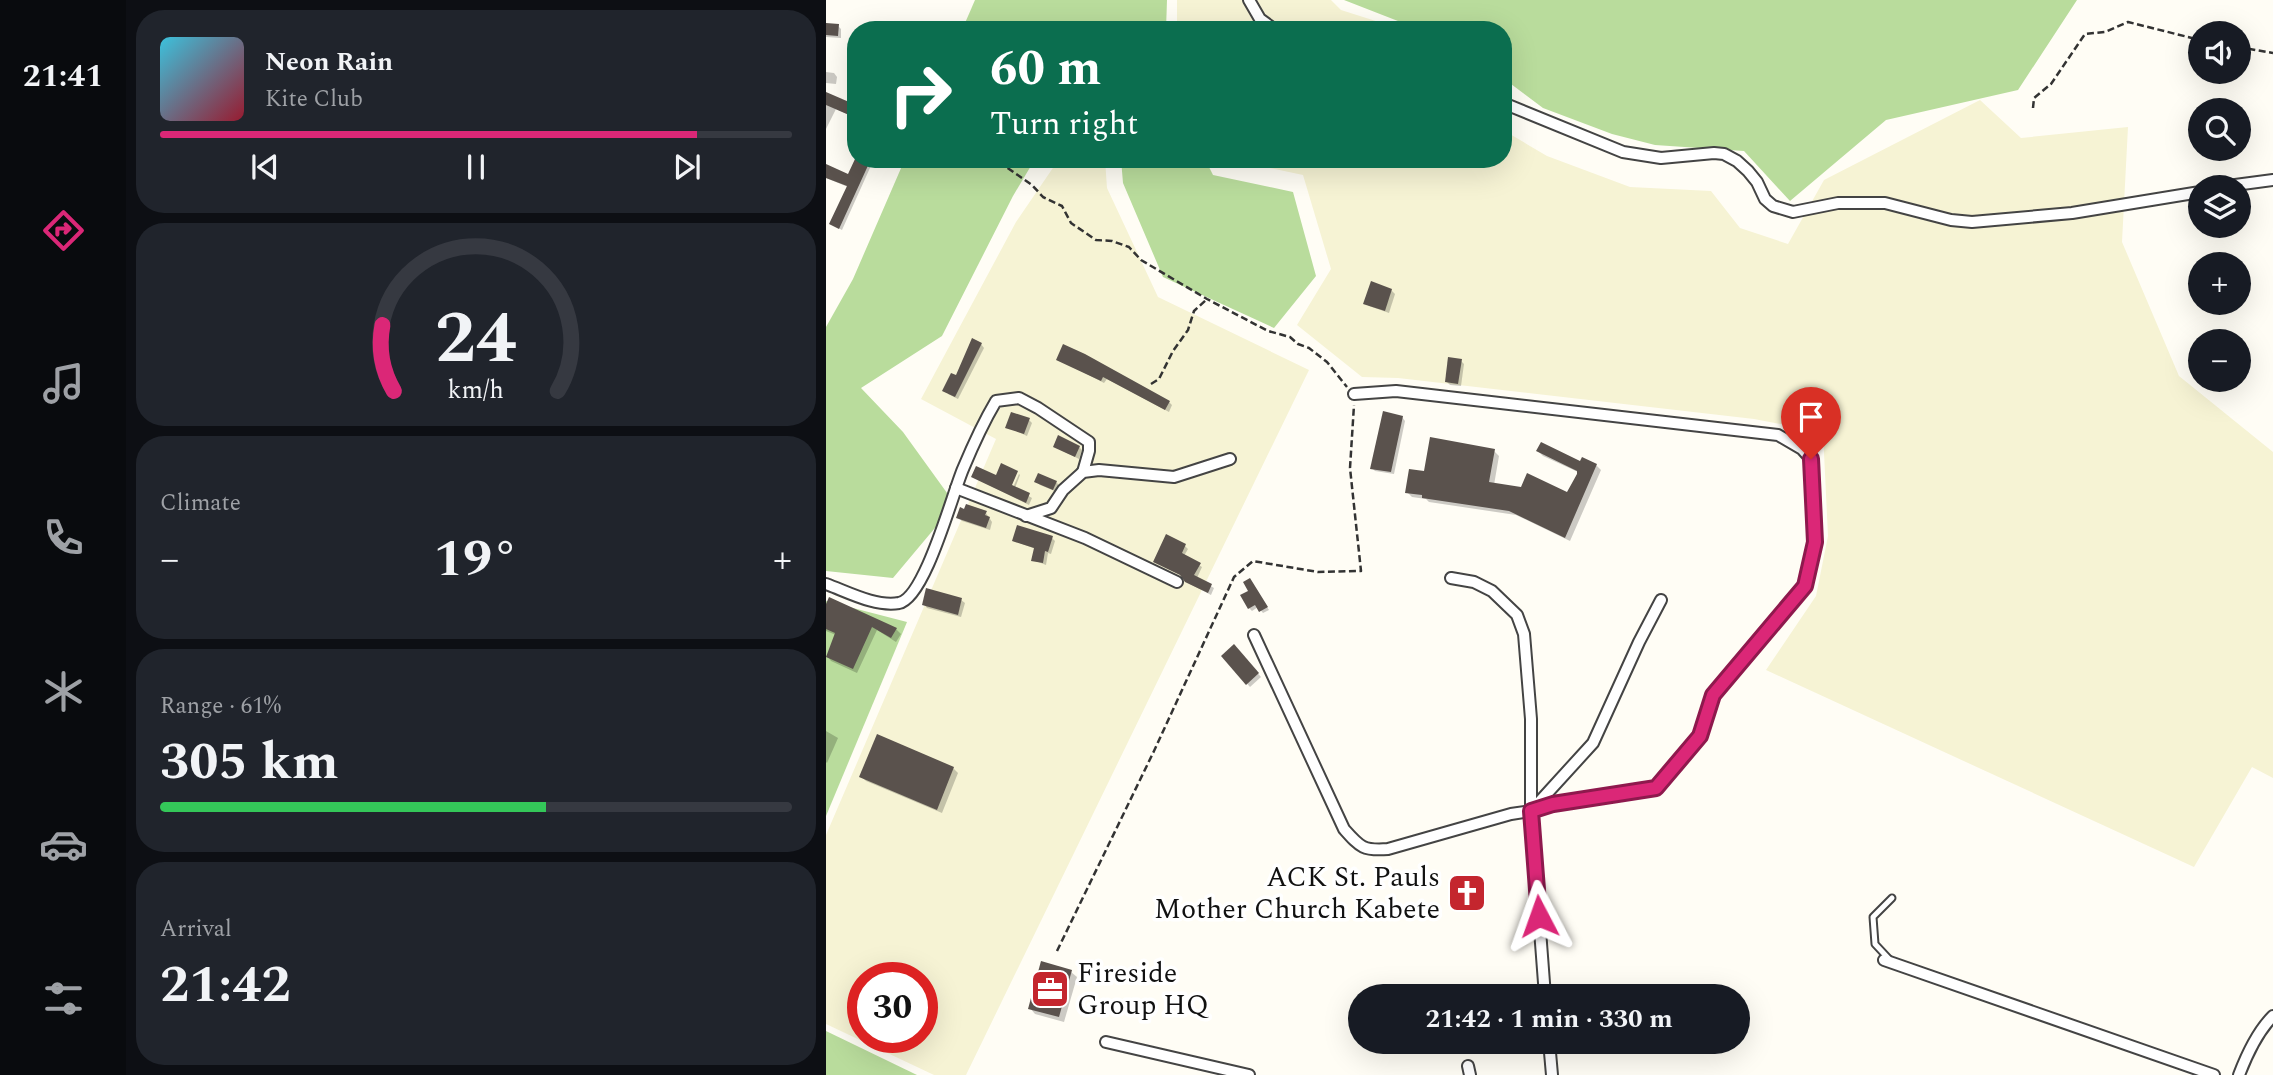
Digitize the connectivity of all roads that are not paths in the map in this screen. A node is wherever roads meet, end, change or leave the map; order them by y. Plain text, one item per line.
1 (1249, 0) edge
2 (1263, 21) edge
3 (1512, 107) edge
4 (2273, 180) edge
5 (2251, 183) edge
6 (2188, 193) edge
7 (1354, 394) road end
8 (1230, 459) dead end
9 (1083, 472) junction
10 (956, 488) junction
11 (1026, 516) junction
12 (1451, 578) dead end
13 (1177, 582) dead end
14 (826, 584) edge
15 (1661, 600) dead end
16 (1254, 635) dead end
17 (1531, 811) junction
18 (1892, 898) dead end
19 (1888, 961) joint
20 (1544, 984) edge
21 (2273, 1016) edge
22 (1106, 1042) dead end
23 (1550, 1054) edge
24 (1249, 1075) edge
25 (1552, 1075) edge
26 (2214, 1075) edge
27 (2239, 1075) edge

1 - 2 street
3 - 6 street
4 - 5 street
7 - 17 street
8 - 9 street
9 - 10 street
9 - 11 street
10 - 11 street
10 - 14 street
11 - 13 street
12 - 17 street
15 - 17 street
16 - 17 street
17 - 20 street
18 - 19 lane
19 - 26 street
21 - 27 street
22 - 24 street
23 - 25 street

